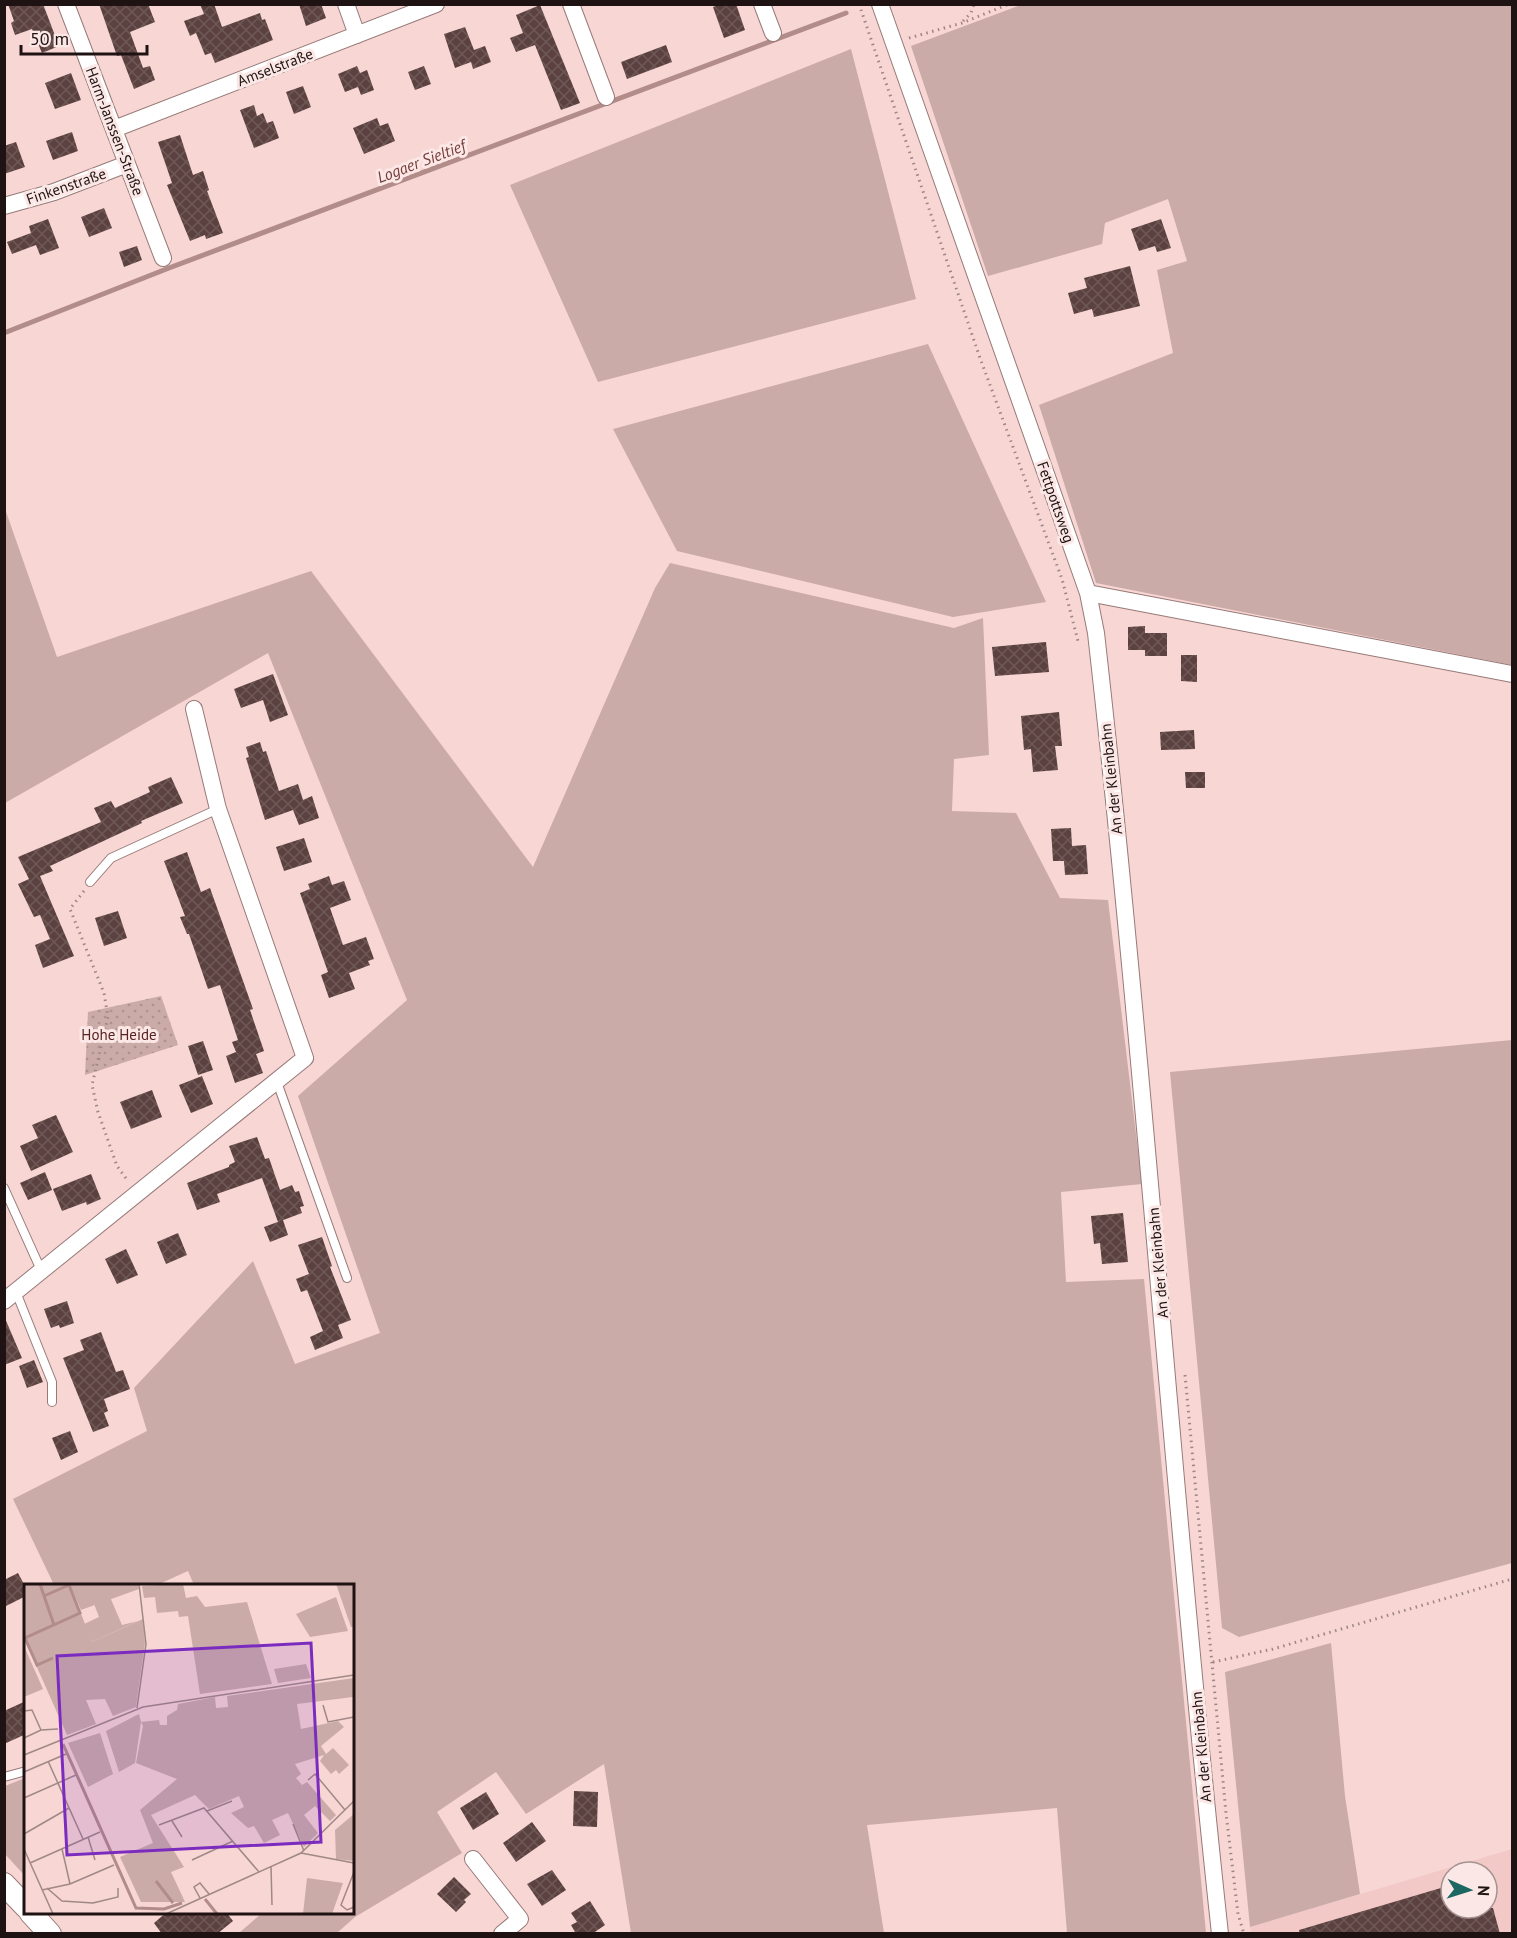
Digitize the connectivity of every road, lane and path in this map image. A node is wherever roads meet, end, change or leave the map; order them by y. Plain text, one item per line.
1 (66, 4) edge
2 (346, 4) edge
3 (436, 4) edge
4 (571, 4) edge
5 (762, 4) edge
6 (859, 4) edge
7 (880, 4) edge
8 (974, 4) edge
9 (1009, 4) edge
10 (962, 23) junction
11 (773, 33) dead end
12 (357, 35) junction
13 (893, 42) junction
14 (606, 97) dead end
15 (114, 129) junction
16 (127, 164) junction
17 (4, 206) edge
18 (163, 258) dead end
19 (1088, 592) junction
20 (1080, 646) dead end
21 (1512, 674) edge
22 (194, 709) dead end
23 (218, 809) junction
24 (90, 882) joint
25 (276, 1082) junction
26 (4, 1188) edge
27 (140, 1191) junction
28 (41, 1270) junction
29 (347, 1278) dead end
30 (10, 1297) edge
31 (52, 1402) dead end
32 (1512, 1579) edge
33 (1194, 1668) junction
34 (24, 1772) edge
35 (4, 1777) edge
36 (1226, 1813) dead end
37 (473, 1859) dead end
38 (4, 1884) edge
39 (24, 1905) edge
40 (32, 1914) edge
41 (50, 1934) edge
42 (501, 1934) edge
43 (1220, 1934) edge
44 (1244, 1934) edge

1 - 15 street, Harm-Janssen-Straße
2 - 12 street
3 - 12 street, Amselstraße
4 - 14 street
5 - 11 street
6 - 20 path
7 - 13 street, Fettpottsweg
8 - 10 path
9 - 10 path
10 - 13 path
12 - 15 street, Amselstraße
13 - 19 street, Fettpottsweg
15 - 16 street, Harm-Janssen-Straße
16 - 17 street, Finkenstraße
16 - 18 street, Harm-Janssen-Straße
19 - 21 street
19 - 33 street, An der Kleinbahn
22 - 23 street
23 - 24 lane
23 - 25 street
24 - 27 path
25 - 27 street
25 - 29 lane
26 - 28 lane
27 - 28 street
28 - 30 street
30 - 31 lane
32 - 33 path
33 - 43 street, An der Kleinbahn
34 - 35 lane
36 - 44 path
37 - 42 street
38 - 39 street
40 - 41 street

